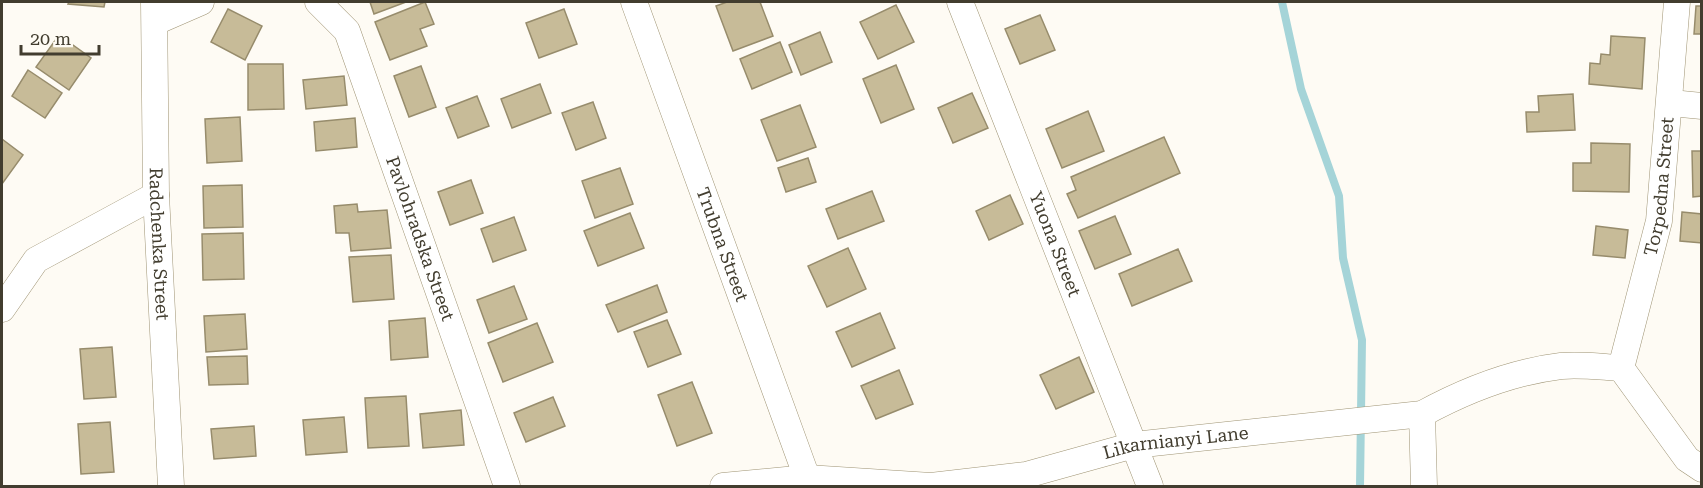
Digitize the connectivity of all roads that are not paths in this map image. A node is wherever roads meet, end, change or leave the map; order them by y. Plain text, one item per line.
1 (201, 2) edge
2 (318, 2) edge
3 (634, 2) edge
4 (960, 2) edge
5 (1677, 2) edge
6 (154, 12) edge
7 (1671, 103) junction
8 (1701, 106) edge
9 (156, 195) junction
10 (2, 309) edge
11 (1621, 368) junction
12 (1422, 414) junction
13 (1134, 445) junction
14 (1701, 469) edge
15 (809, 482) edge
16 (171, 486) edge
17 (507, 486) edge
18 (723, 486) edge
19 (1150, 486) edge
20 (1424, 486) edge

1 - 6 street
2 - 17 street, Pavlohradska Street
3 - 15 street, Trubna Street
4 - 13 street, Yuona Street
5 - 7 street, Torpedna Street
6 - 9 street, Radchenka Street
7 - 8 street
7 - 11 street, Torpedna Street
9 - 10 street
9 - 16 street, Radchenka Street
11 - 12 street, Likarnianyi Lane
11 - 14 street
12 - 13 street, Likarnianyi Lane
12 - 20 street
13 - 15 street, Likarnianyi Lane
13 - 19 street, Yuona Street
15 - 18 street, Likarnianyi Lane

